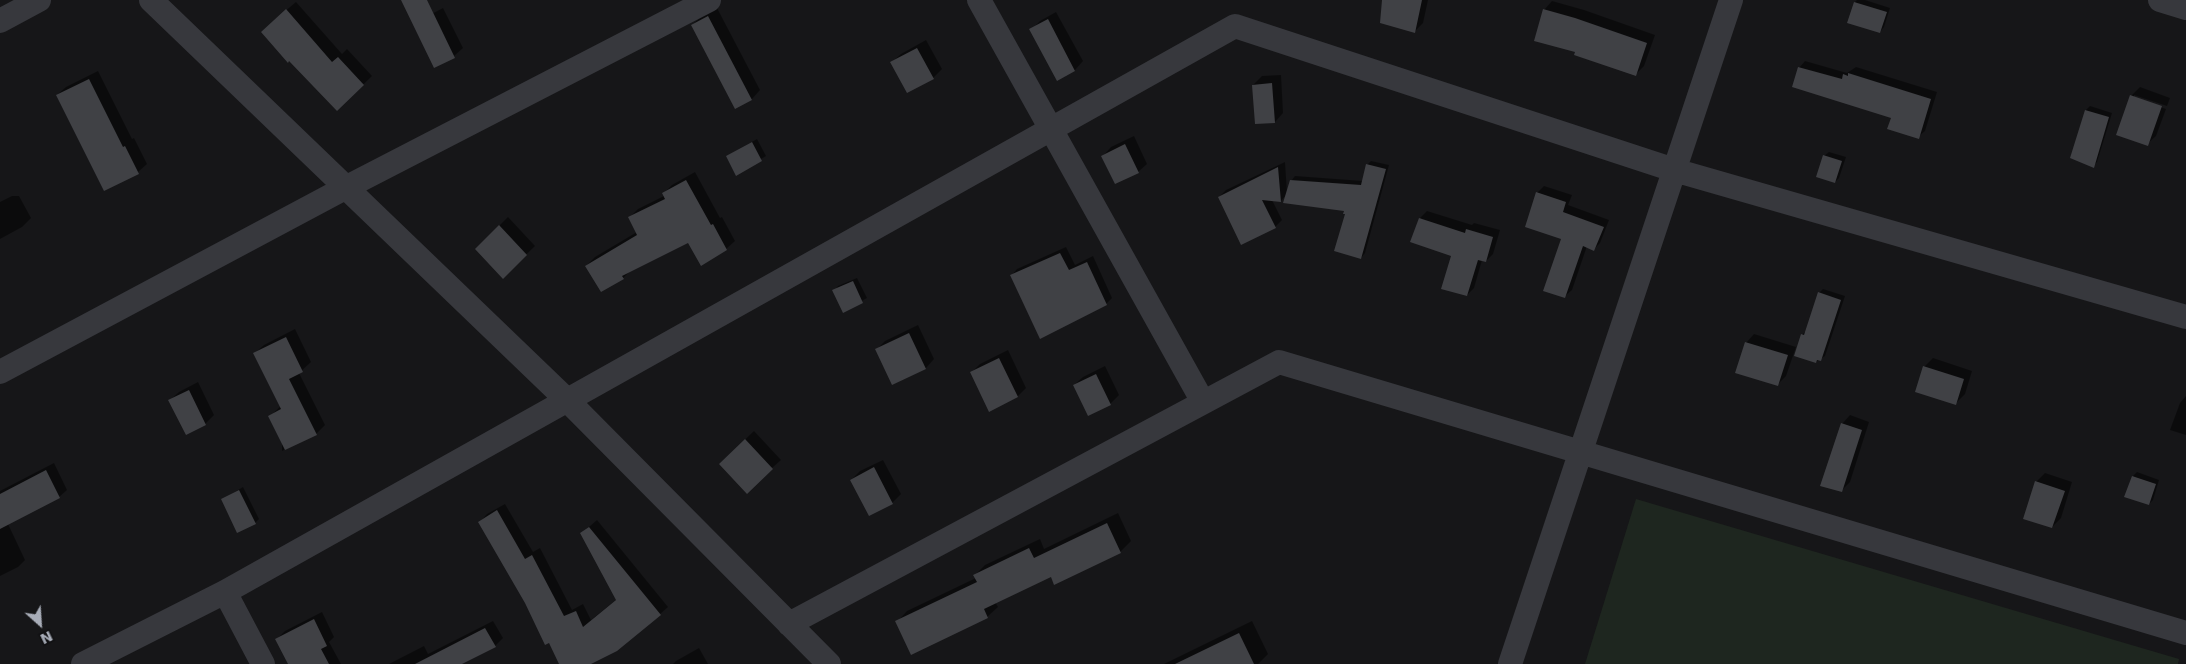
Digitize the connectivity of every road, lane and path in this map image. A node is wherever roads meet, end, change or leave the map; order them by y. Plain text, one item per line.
1 (39, 0) edge
2 (151, 0) edge
3 (709, 0) edge
4 (979, 0) edge
5 (1731, 0) edge
6 (2160, 0) edge
7 (2186, 8) edge
8 (0, 21) edge
9 (1051, 129) junction
10 (1674, 170) junction
11 (345, 188) junction
12 (2186, 317) edge
13 (0, 372) edge
14 (568, 401) junction
15 (1203, 402) junction
16 (1580, 452) junction
17 (225, 592) junction
18 (789, 624) junction
19 (2186, 633) edge
20 (83, 664) edge
21 (263, 664) edge
22 (829, 664) edge
23 (1510, 664) edge

1 - 8 street
2 - 11 street
3 - 11 street
4 - 9 street
5 - 10 street
6 - 7 street
9 - 10 street
9 - 14 street
9 - 15 street
10 - 12 street
10 - 16 street
11 - 13 street
11 - 14 street
14 - 17 street
14 - 18 street
15 - 16 street
15 - 18 street
16 - 19 street
16 - 23 street
17 - 20 street
17 - 21 street
18 - 22 street

